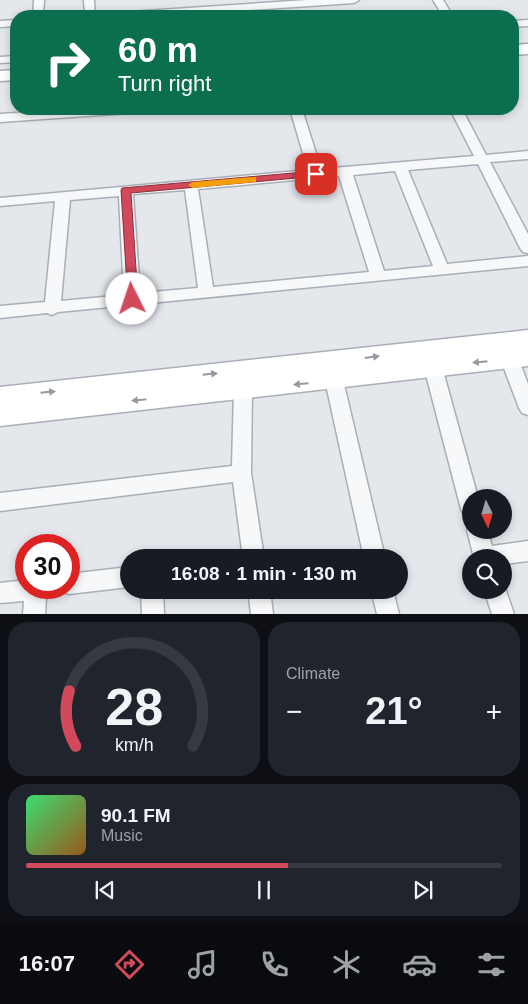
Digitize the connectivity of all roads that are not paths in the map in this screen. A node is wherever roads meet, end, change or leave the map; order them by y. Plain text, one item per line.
1 (340, 0) edge
2 (354, 0) edge
3 (290, 2) edge
4 (239, 4) edge
5 (190, 6) edge
6 (166, 10) edge
7 (43, 115) edge
8 (298, 115) edge
9 (459, 115) edge
10 (0, 118) edge
11 (528, 155) edge
12 (482, 160) junction
13 (400, 166) junction
14 (345, 172) junction
15 (316, 174) junction
16 (191, 185) junction
17 (126, 190) junction
18 (63, 196) junction
19 (0, 202) edge
20 (528, 248) edge
21 (528, 261) edge
22 (442, 270) junction
23 (378, 277) junction
24 (206, 292) junction
25 (132, 299) junction
26 (52, 308) junction
27 (0, 312) edge
28 (528, 339) edge
29 (514, 353) edge
30 (433, 367) junction
31 (334, 380) junction
32 (243, 389) junction
33 (0, 397) edge
34 (528, 408) edge
35 (0, 416) edge
36 (241, 473) junction
37 (466, 489) edge
38 (0, 502) edge
39 (253, 549) edge
40 (373, 549) edge
41 (528, 551) edge
42 (512, 553) edge
43 (120, 577) edge
44 (80, 583) edge
45 (15, 591) edge
46 (0, 593) edge
47 (37, 599) edge
48 (153, 599) edge
49 (260, 599) edge
50 (384, 599) edge
51 (498, 599) edge
52 (34, 614) edge
53 (154, 614) edge
54 (262, 614) edge
55 (388, 614) edge
56 (504, 614) edge

1 - 2 street
1 - 3 street
3 - 4 street
4 - 5 street
5 - 6 street
7 - 10 street
8 - 15 street
9 - 12 street
11 - 12 street
12 - 13 street
12 - 20 street
13 - 14 street
13 - 22 street
14 - 15 street
14 - 23 street
15 - 16 street
16 - 17 street
16 - 24 street
17 - 18 street
17 - 25 street
18 - 19 street
18 - 26 street
21 - 22 street
22 - 23 street
23 - 24 street
24 - 25 street
25 - 26 street
26 - 27 street
28 - 29 street
29 -> 30 street
33 -> 29 street
29 - 34 street
30 - 31 street
30 - 37 street
31 -> 32 street
31 - 40 street
32 -> 35 street
32 - 36 street
36 - 38 street
36 - 39 street
41 - 42 street
43 - 44 street
45 - 46 street
47 - 52 street
48 - 53 street
49 - 54 street
50 - 55 street
51 - 56 street

